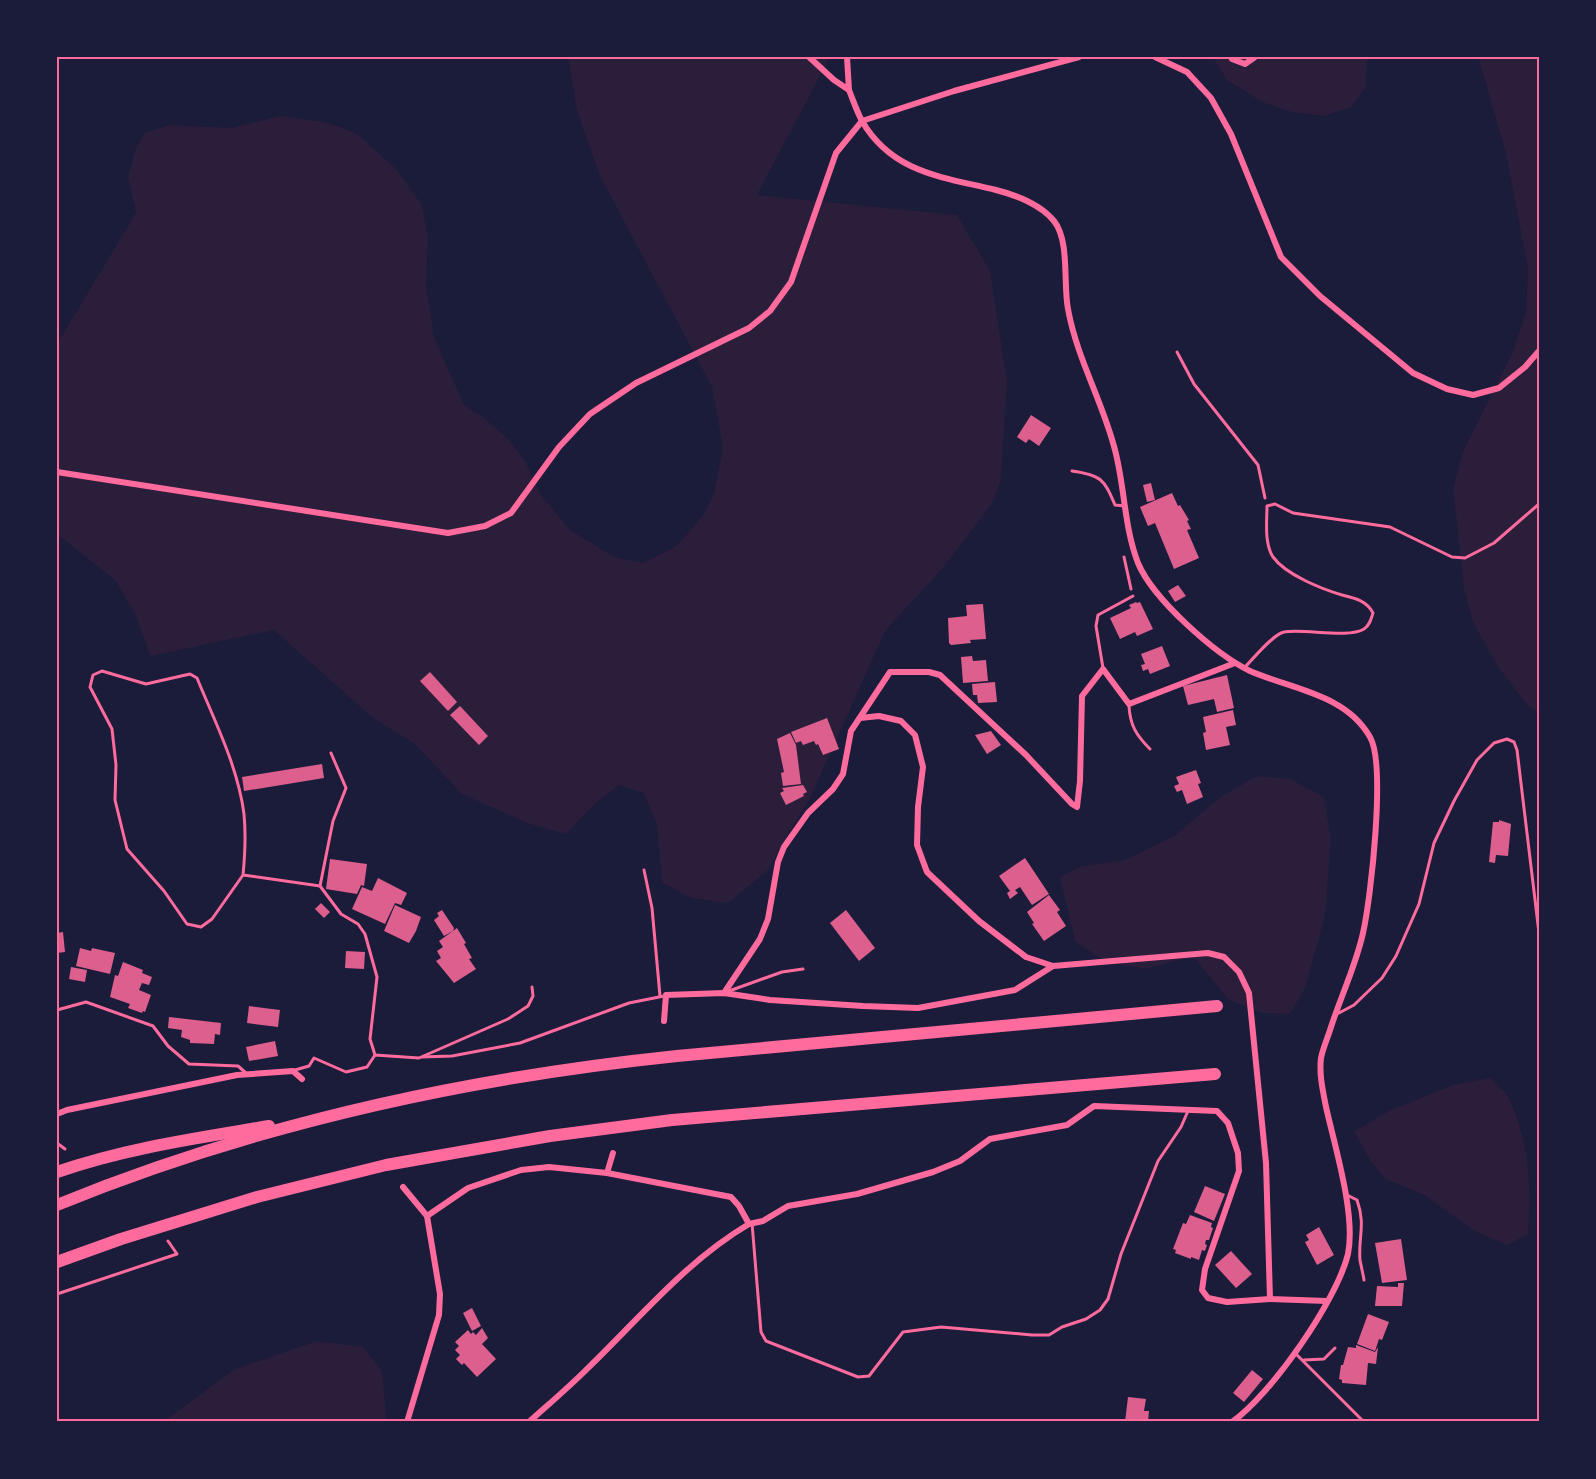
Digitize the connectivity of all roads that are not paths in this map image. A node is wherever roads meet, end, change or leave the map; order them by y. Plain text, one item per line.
1 (809, 57) edge
2 (847, 57) edge
3 (1079, 57) edge
4 (1155, 57) edge
5 (1231, 57) edge
6 (1255, 57) edge
7 (849, 90) junction
8 (862, 121) junction
9 (1539, 351) edge
10 (1072, 471) dead end
11 (57, 472) edge
12 (1539, 504) edge
13 (1125, 506) junction
14 (1133, 596) dead end
15 (1235, 663) junction
16 (1245, 668) junction
17 (1103, 669) junction
18 (1129, 704) junction
19 (860, 718) junction
20 (1150, 749) dead end
21 (331, 753) dead end
22 (644, 870) dead end
23 (243, 875) junction
24 (320, 886) junction
25 (1539, 933) edge
26 (1053, 966) junction
27 (803, 969) dead end
28 (532, 987) dead end
29 (724, 993) junction
30 (663, 996) junction
31 (1217, 1006) dead end
32 (57, 1010) edge
33 (1335, 1015) junction
34 (664, 1021) dead end
35 (375, 1055) junction
36 (419, 1058) junction
37 (293, 1071) junction
38 (248, 1074) junction
39 (1215, 1074) dead end
40 (302, 1079) dead end
41 (1188, 1110) junction
42 (57, 1114) edge
43 (332, 1115) junction
44 (57, 1143) edge
45 (65, 1149) dead end
46 (613, 1153) dead end
47 (57, 1172) edge
48 (607, 1173) junction
49 (403, 1187) dead end
50 (1345, 1195) junction
51 (57, 1205) edge
52 (427, 1216) junction
53 (751, 1224) junction
54 (168, 1241) dead end
55 (57, 1262) edge
56 (1364, 1280) dead end
57 (57, 1294) edge
58 (1270, 1299) junction
59 (1327, 1301) junction
60 (1335, 1348) dead end
61 (1294, 1353) junction
62 (1302, 1360) junction
63 (407, 1422) edge
64 (529, 1422) edge
65 (1232, 1422) edge
66 (1364, 1422) edge

1 - 7 street
2 - 7 street
3 - 8 street
4 - 9 street
5 - 6 street
7 - 8 street
8 - 11 street
8 - 13 street
10 - 13 lane
12 - 16 lane
13 - 15 street
14 - 17 lane
15 - 16 street
15 - 18 street
16 - 33 street
17 - 18 street
17 - 19 street
18 - 20 lane
19 - 26 street
19 - 29 street
21 - 24 lane
22 - 30 lane
23 - 23 lane
23 - 24 lane
24 - 35 lane
25 - 33 lane
26 - 29 street
26 - 58 street
27 - 29 lane
28 - 36 lane
29 - 30 street
30 - 34 street
30 - 36 lane
31 - 43 highway
32 - 38 lane
33 - 50 street
35 - 36 lane
35 - 37 lane
37 - 38 street
37 - 40 street
38 - 42 street
39 - 55 highway
41 - 53 street
41 - 53 lane
41 - 58 street
43 - 47 highway
43 - 51 highway
44 - 45 lane
46 - 48 street
48 - 52 street
48 - 53 street
49 - 52 street
50 - 56 lane
50 - 59 street
52 - 63 street
53 - 64 street
54 - 57 lane
58 - 59 street
59 - 61 street
60 - 62 lane
61 - 62 lane
61 - 65 street
62 - 66 lane

